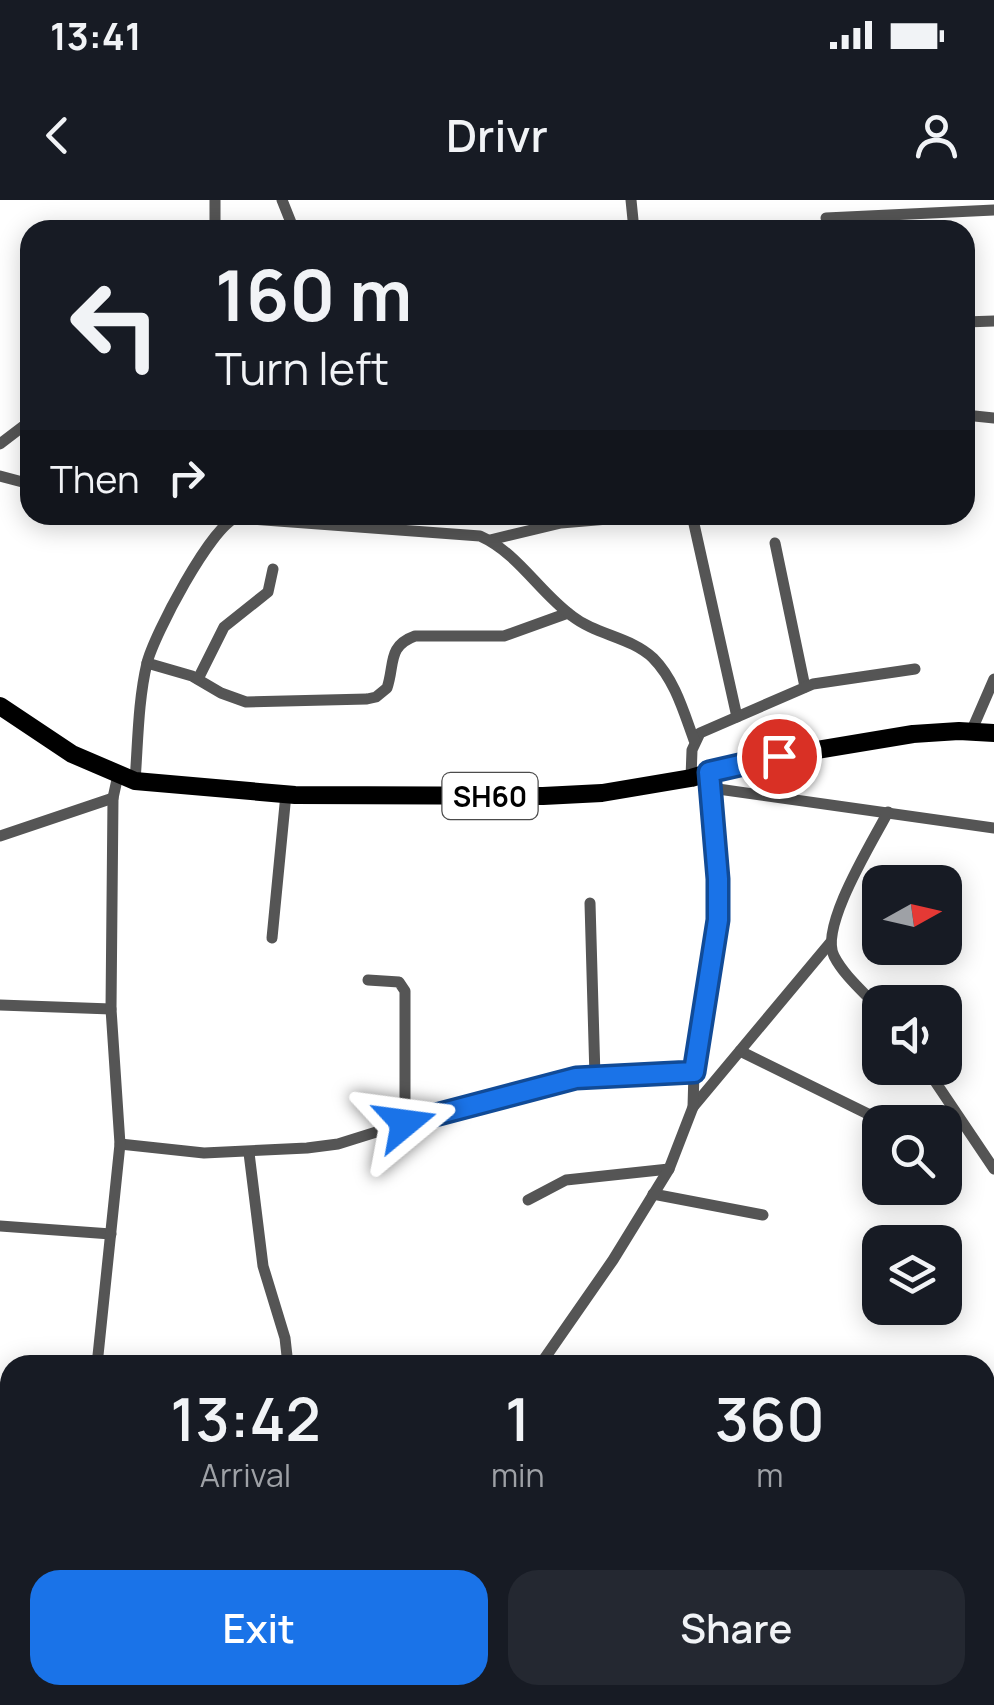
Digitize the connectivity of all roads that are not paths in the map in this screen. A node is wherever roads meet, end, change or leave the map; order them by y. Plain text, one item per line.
1 (994, 210) edge
2 (826, 218) dead end
3 (20, 429) edge
4 (0, 444) edge
5 (224, 525) edge
6 (356, 525) edge
7 (553, 525) edge
8 (694, 525) edge
9 (490, 540) junction
10 (775, 544) dead end
11 (273, 568) dead end
12 (568, 613) junction
13 (147, 663) junction
14 (915, 669) dead end
15 (198, 679) junction
16 (994, 679) edge
17 (805, 688) junction
18 (0, 706) edge
19 (737, 717) junction
20 (971, 732) junction
21 (994, 734) edge
22 (694, 740) junction
23 (126, 778) junction
24 (704, 780) junction
25 (286, 794) junction
26 (113, 798) junction
27 (888, 812) junction
28 (994, 828) edge
29 (0, 836) edge
30 (590, 904) dead end
31 (272, 938) dead end
32 (830, 943) junction
33 (368, 980) dead end
34 (862, 989) edge
35 (0, 1005) edge
36 (111, 1009) junction
37 (740, 1052) junction
38 (694, 1072) junction
39 (595, 1077) junction
40 (938, 1085) edge
41 (693, 1107) junction
42 (862, 1111) edge
43 (405, 1123) junction
44 (120, 1144) junction
45 (249, 1152) junction
46 (994, 1168) edge
47 (668, 1169) junction
48 (653, 1194) junction
49 (528, 1200) dead end
50 (763, 1215) dead end
51 (0, 1226) edge
52 (111, 1234) junction
53 (98, 1355) edge
54 (287, 1355) edge
55 (547, 1355) edge

1 - 2 street
3 - 4 street
5 - 13 street
6 - 9 street
7 - 9 street
8 - 19 street
9 - 12 street
10 - 17 street
11 - 15 street
12 - 15 street
12 - 22 street
13 - 15 street
13 - 23 street
14 - 17 street
16 - 20 street
17 - 19 street
18 - 23 main road, SH60
19 - 22 street
20 - 21 main road, SH60
20 - 24 main road, SH60
22 - 24 street
23 - 25 main road, SH60
23 - 26 street
24 - 25 main road, SH60
24 - 27 street
24 - 38 street
25 - 31 street
26 - 29 street
26 - 36 street
27 - 28 street
27 - 32 street
30 - 39 street
32 - 34 street
32 - 37 street
33 - 43 street
35 - 36 street
36 - 44 street
37 - 41 street
37 - 42 street
38 - 39 street
38 - 41 street
39 - 43 street
40 - 46 street
41 - 47 street
43 - 45 street
44 - 45 street
44 - 52 street
45 - 54 street
47 - 48 street
47 - 49 street
48 - 50 street
48 - 55 street
51 - 52 street
52 - 53 street

